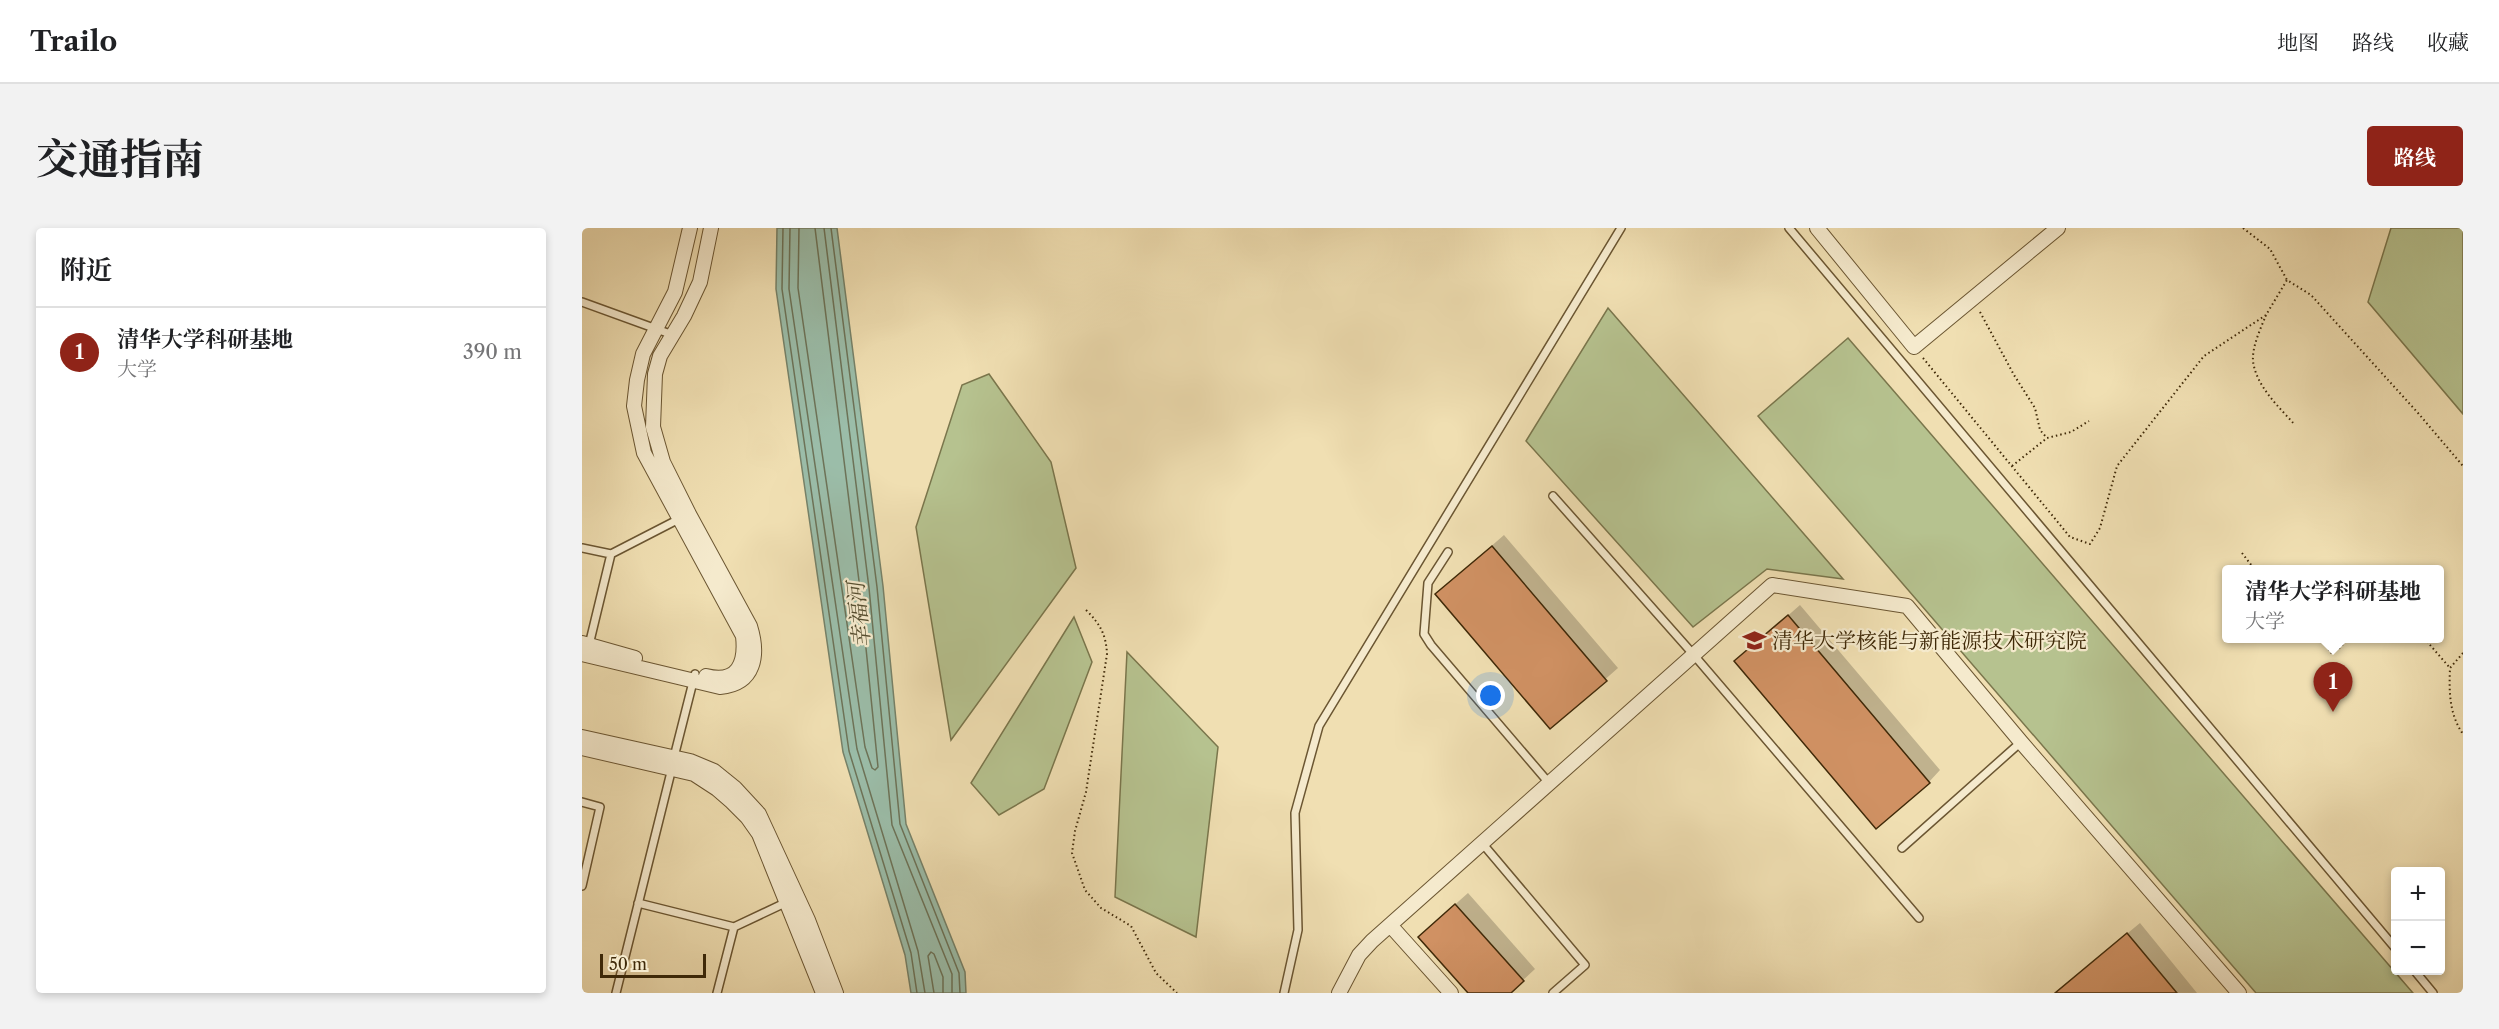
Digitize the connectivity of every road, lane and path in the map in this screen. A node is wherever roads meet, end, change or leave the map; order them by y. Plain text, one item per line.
1 (690, 228) edge
2 (711, 228) edge
3 (1621, 228) edge
4 (1789, 228) edge
5 (1817, 228) edge
6 (2058, 228) edge
7 (2243, 228) edge
8 (2288, 280) junction
9 (1972, 299) junction
10 (582, 303) edge
11 (2266, 315) junction
12 (656, 328) junction
13 (673, 335) junction
14 (1914, 347) junction
15 (2089, 421) dead end
16 (2295, 425) dead end
17 (2047, 438) junction
18 (2012, 466) junction
19 (2463, 466) edge
20 (1553, 496) dead end
21 (684, 516) junction
22 (582, 548) edge
23 (1448, 552) dead end
24 (2242, 553) dead end
25 (611, 554) junction
26 (2250, 565) edge
27 (1086, 610) dead end
28 (2323, 643) edge
29 (2344, 643) edge
30 (2428, 643) edge
31 (585, 649) edge
32 (1693, 654) junction
33 (2463, 654) edge
34 (2450, 668) junction
35 (694, 678) junction
36 (2463, 734) edge
37 (582, 736) edge
38 (2021, 742) junction
39 (582, 748) edge
40 (673, 763) junction
41 (1549, 783) junction
42 (582, 802) edge
43 (1482, 843) junction
44 (1902, 848) dead end
45 (582, 886) edge
46 (792, 900) junction
47 (638, 903) junction
48 (1919, 918) dead end
49 (1390, 925) junction
50 (734, 927) junction
51 (2391, 943) edge
52 (2418, 975) edge
53 (616, 993) edge
54 (717, 993) edge
55 (823, 993) edge
56 (836, 993) edge
57 (1177, 993) edge
58 (1284, 993) edge
59 (1339, 993) edge
60 (1451, 993) edge
61 (1553, 993) edge
62 (2239, 993) edge
63 (2433, 993) edge

1 - 12 street
2 - 13 street
3 - 58 lane
4 - 51 lane
5 - 14 street
6 - 9 street
7 - 8 path
8 - 11 path
8 - 19 path
9 - 14 street
9 - 17 path
10 - 12 lane
11 - 16 path
11 - 18 path
12 - 13 lane
12 - 21 street
13 - 21 street
14 - 18 path
15 - 17 path
17 - 18 path
20 - 32 lane
21 - 25 lane
21 - 35 street
22 - 25 lane
23 - 41 lane
24 - 26 path
25 - 31 lane
27 - 57 path
28 - 29 path
30 - 34 path
31 - 35 street
32 - 38 street
32 - 41 street
32 - 48 lane
33 - 34 path
34 - 36 path
35 - 40 lane
37 - 40 street
38 - 44 lane
38 - 62 street
39 - 40 street
40 - 46 street
40 - 47 lane
41 - 43 street
42 - 45 lane
43 - 49 street
43 - 61 lane
46 - 50 lane
46 - 55 street
46 - 56 street
47 - 50 lane
47 - 53 lane
49 - 59 street
49 - 60 street
50 - 54 lane
52 - 63 lane

